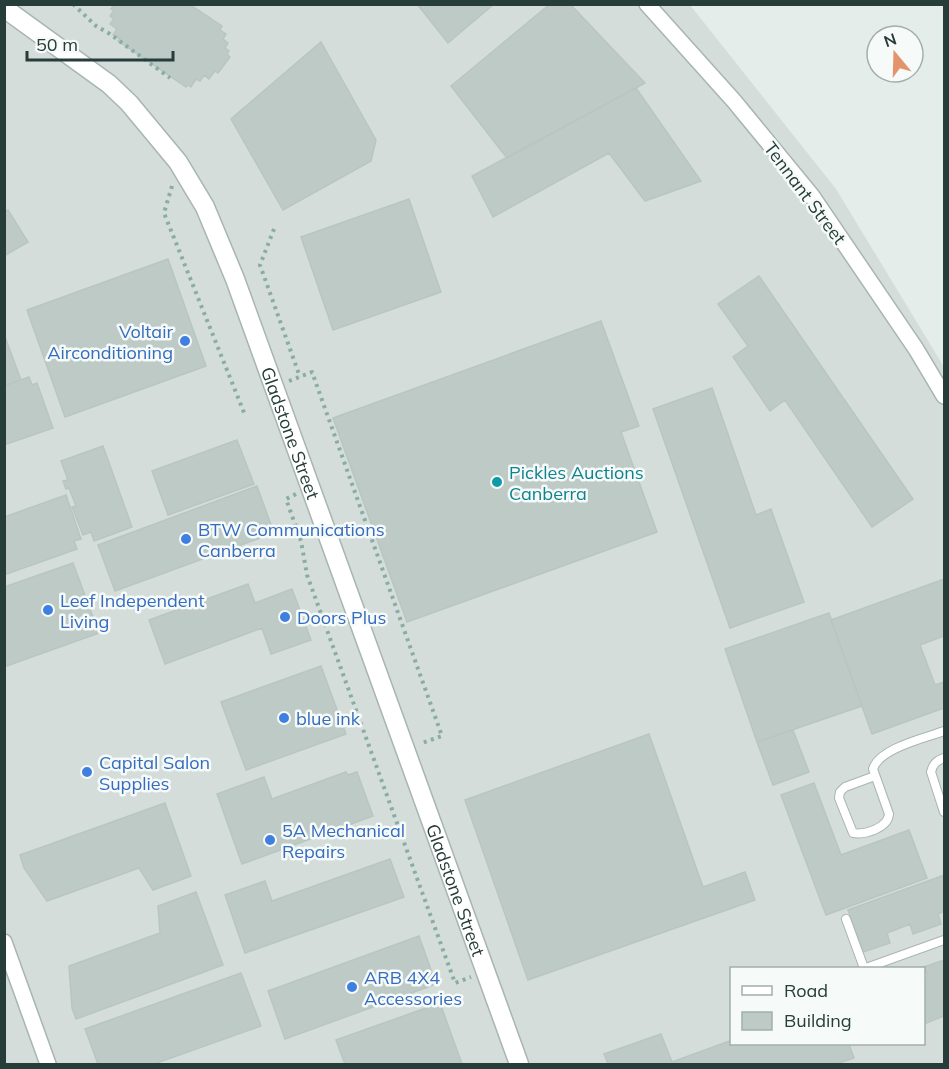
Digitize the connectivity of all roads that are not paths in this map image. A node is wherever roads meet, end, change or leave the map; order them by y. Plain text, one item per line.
1 (646, 4) edge
2 (4, 8) edge
3 (945, 396) edge
4 (945, 730) edge
5 (945, 758) edge
6 (875, 777) junction
7 (945, 812) edge
8 (846, 919) dead end
9 (945, 940) edge
10 (4, 942) edge
11 (864, 967) edge
12 (871, 967) edge
13 (48, 1065) edge
14 (519, 1065) edge

1 - 3 street, Tennant Street
2 - 14 street, Gladstone Street
4 - 6 lane
5 - 7 lane
6 - 6 lane
8 - 11 lane
9 - 12 lane
10 - 13 street

